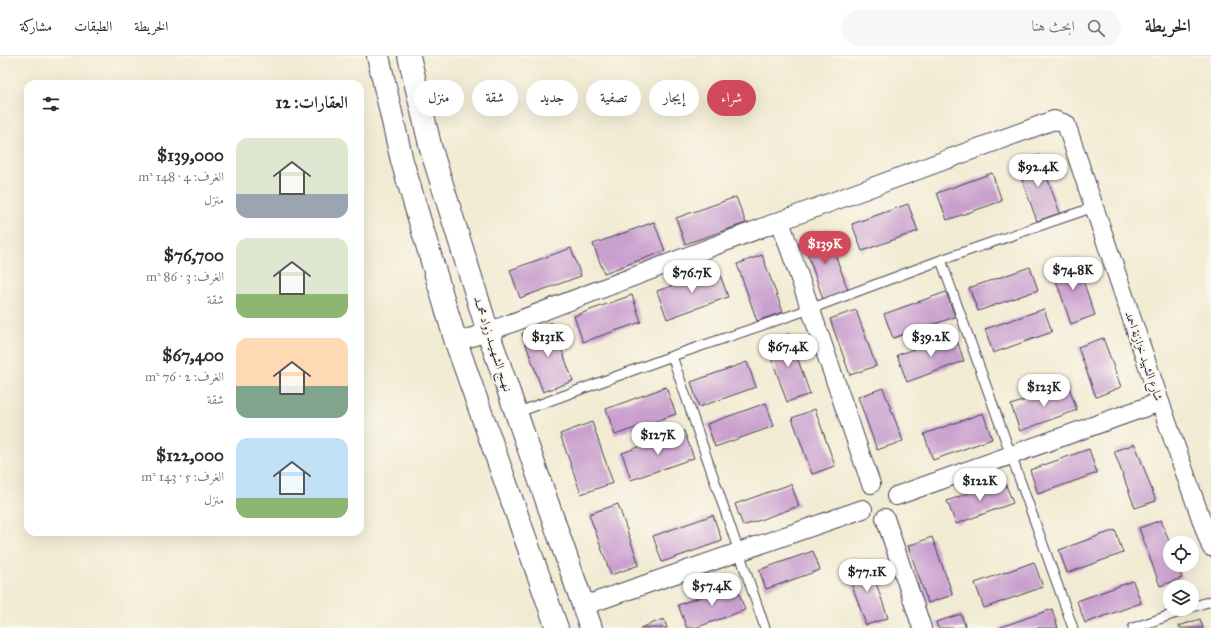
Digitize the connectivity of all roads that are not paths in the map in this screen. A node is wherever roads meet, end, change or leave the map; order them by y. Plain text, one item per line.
1 (378, 56) edge
2 (409, 56) edge
3 (1094, 207) junction
4 (780, 221) junction
5 (941, 260) junction
6 (810, 309) junction
7 (488, 332) junction
8 (456, 342) junction
9 (672, 356) junction
10 (1160, 402) junction
11 (516, 413) junction
12 (1011, 455) junction
13 (872, 484) junction
14 (896, 496) junction
15 (863, 510) junction
16 (885, 518) junction
17 (1211, 547) edge
18 (738, 552) junction
19 (1211, 601) edge
20 (1199, 605) edge
21 (583, 606) junction
22 (1168, 616) edge
23 (557, 628) edge
24 (591, 628) edge
25 (765, 628) edge
26 (922, 628) edge
27 (1073, 628) edge
28 (1133, 628) edge

1 - 8 main road
2 - 7 main road, نـهــج الشـهـيــد زواد محمــد
3 - 4 street, شارع الشهيد خزازنة احمد
3 - 5 lane
3 - 10 street, شارع الشهيد خزازنة احمد
4 - 6 street
4 - 7 street
5 - 6 lane
5 - 12 lane
6 - 9 lane
6 - 13 street
7 - 8 street
7 - 11 main road, نـهــج الشـهـيــد زواد محمــد
8 - 23 main road
9 - 11 lane
9 - 18 lane
10 - 12 street
10 - 17 street, شارع الشهيد خزازنة احمد
11 - 21 main road, نـهــج الشـهـيــد زواد محمــد
12 - 14 street
12 - 27 lane
13 - 14 street
13 - 15 street
14 - 16 street
15 - 16 street
15 - 18 street
16 - 26 street
18 - 21 street
18 - 25 lane
19 - 20 lane
21 - 24 main road, نـهــج الشـهـيــد زواد محمــد
22 - 28 lane

